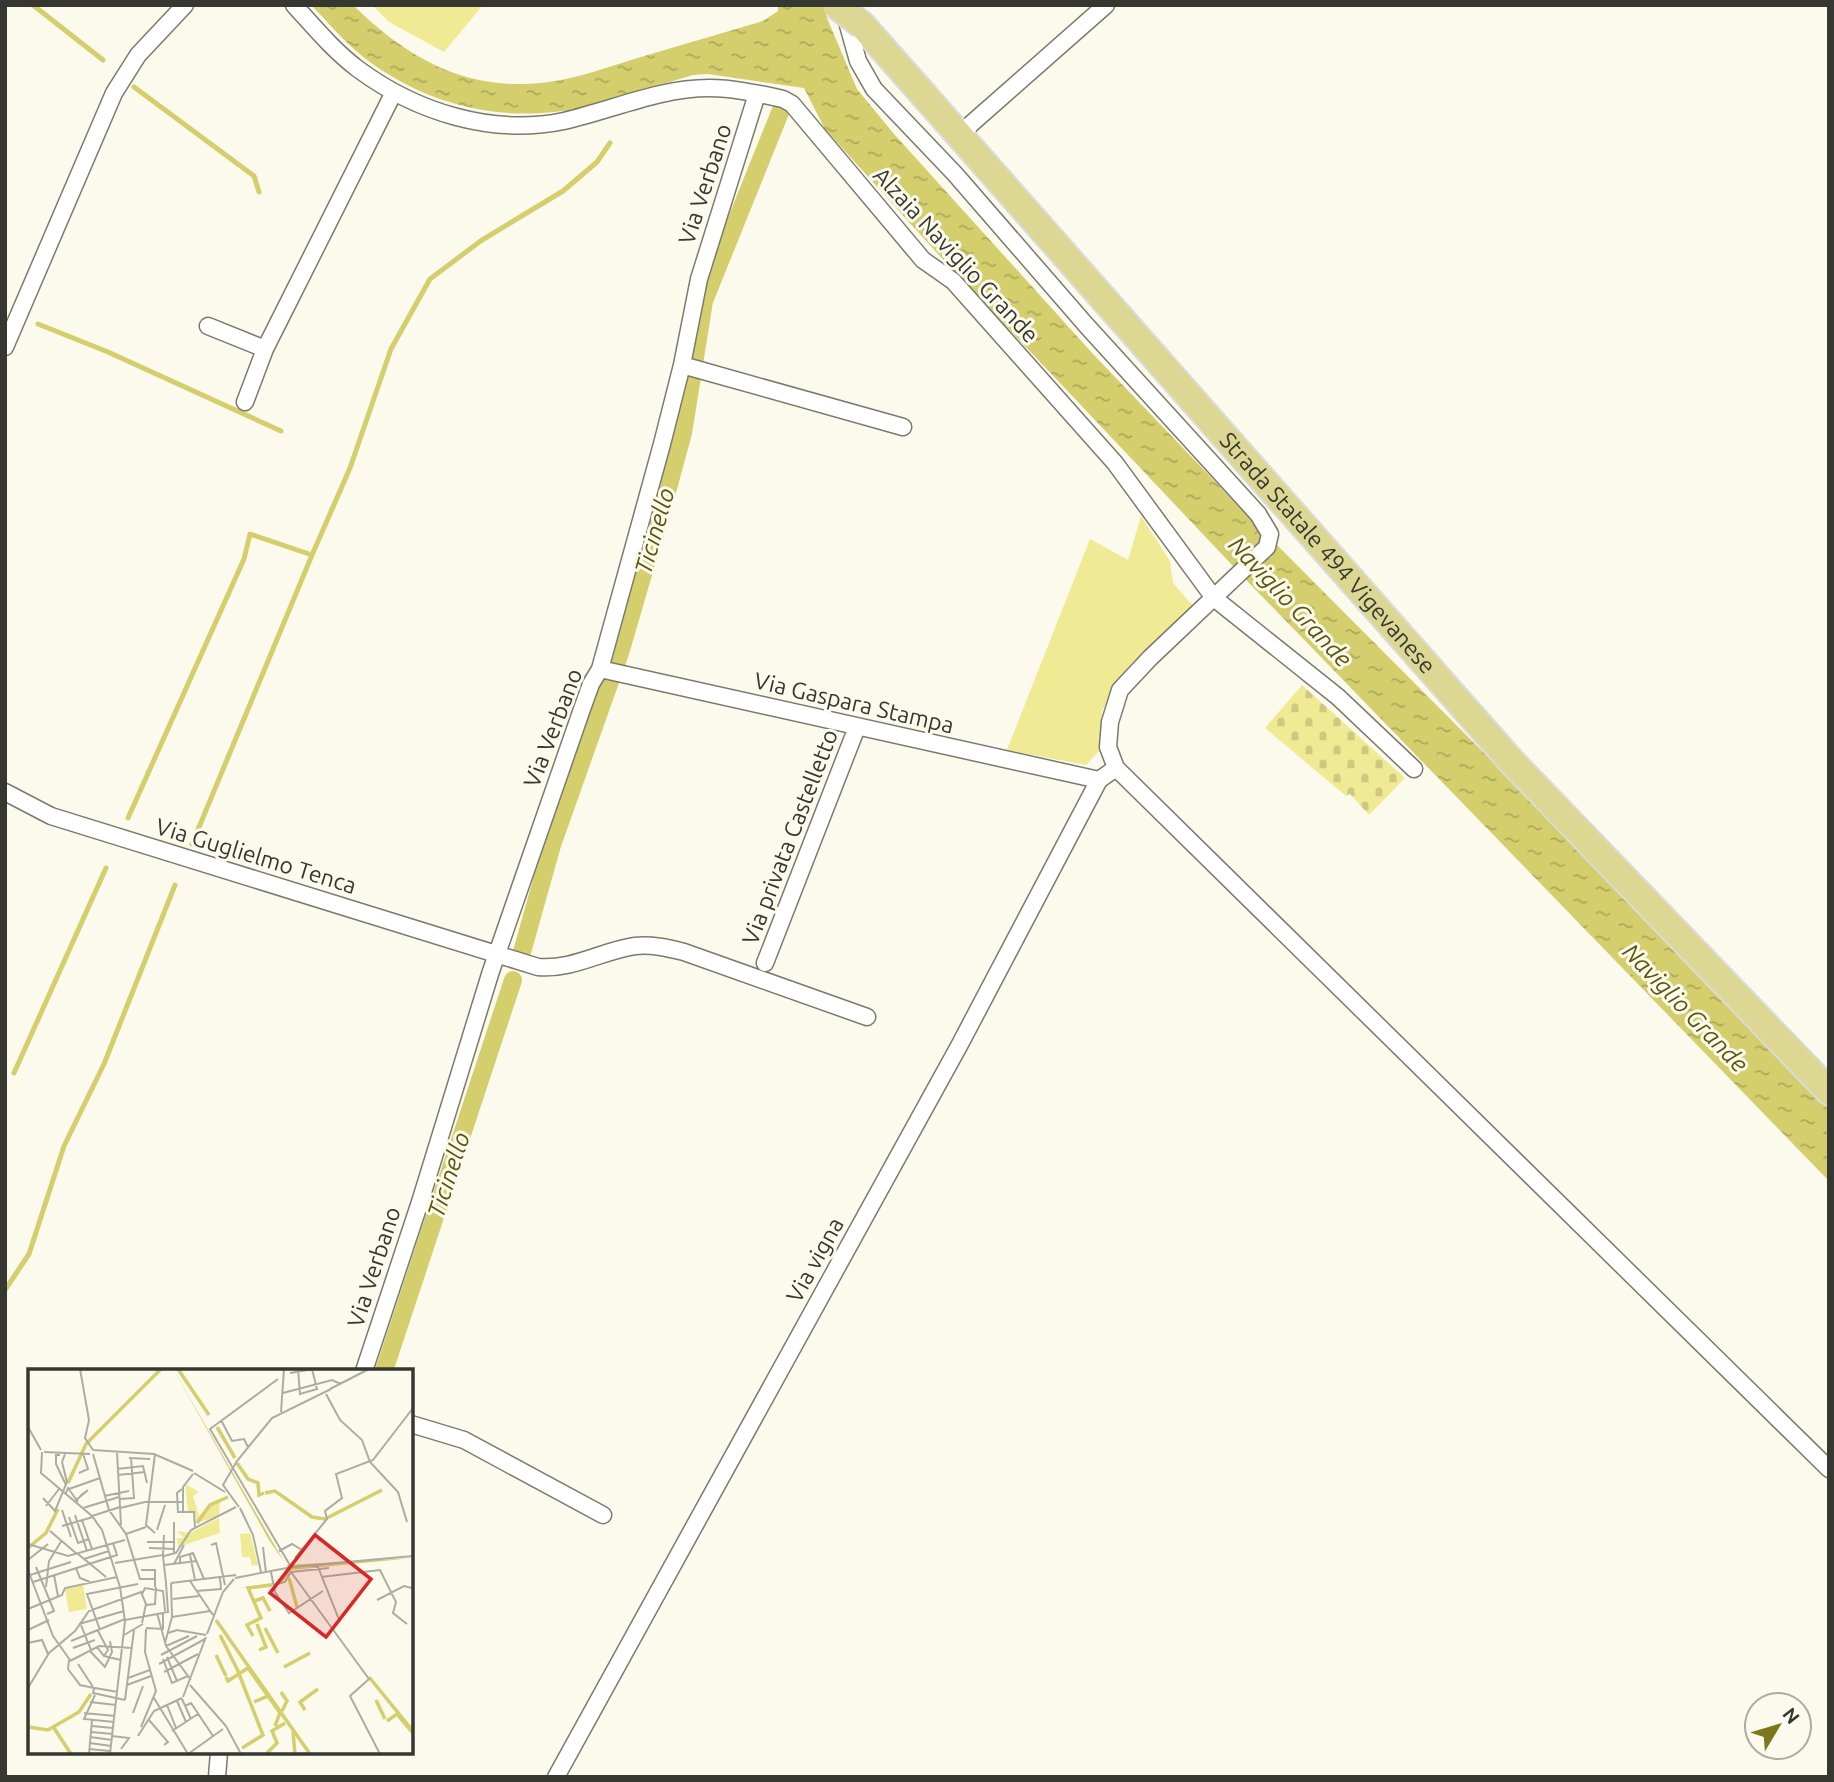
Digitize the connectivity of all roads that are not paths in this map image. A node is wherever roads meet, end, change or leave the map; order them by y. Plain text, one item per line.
1 (184, 5) edge
2 (294, 5) edge
3 (836, 5) edge
4 (842, 5) edge
5 (1106, 5) edge
6 (394, 92) junction
7 (757, 94) junction
8 (961, 136) junction
9 (208, 326) dead end
10 (1145, 344) junction
11 (5, 346) edge
12 (265, 349) junction
13 (685, 365) junction
14 (1123, 366) junction
15 (244, 402) dead end
16 (904, 427) dead end
17 (1219, 594) junction
18 (604, 670) junction
19 (857, 727) junction
20 (1116, 768) junction
21 (1414, 769) dead end
22 (1099, 780) junction
23 (5, 792) edge
24 (497, 955) junction
25 (765, 963) dead end
26 (867, 1017) dead end
27 (1829, 1091) edge
28 (364, 1369) edge
29 (413, 1425) edge
30 (1829, 1469) edge
31 (603, 1515) dead end
32 (219, 1754) edge
33 (217, 1777) edge
34 (556, 1777) edge

1 - 11 street
2 - 6 street, Alzaia Naviglio Grande
3 - 8 main road, Strada Statale 494 Vigevanese, bridge
4 - 14 street
5 - 8 street
6 - 7 street, Alzaia Naviglio Grande
6 - 12 street
7 - 13 street, Via Verbano
7 - 17 street, Alzaia Naviglio Grande
8 - 10 main road, Strada Statale 494 Vigevanese
9 - 12 street
10 - 14 street
10 - 27 main road, Strada Statale 494 Vigevanese
12 - 15 street
13 - 16 street
13 - 18 street, Via Verbano
14 - 17 street
17 - 20 street
17 - 21 street, Alzaia Naviglio Grande
18 - 19 street, Via Gaspara Stampa
18 - 24 street, Via Verbano
19 - 22 street, Via Gaspara Stampa
19 - 25 street, Via privata Castelletto
20 - 22 street, Via vigna
20 - 30 street
22 - 34 street, Via vigna
23 - 24 street, Via Guglielmo Tenca
24 - 26 street, Via Guglielmo Tenca
24 - 28 street, Via Verbano
29 - 31 street
32 - 33 street

